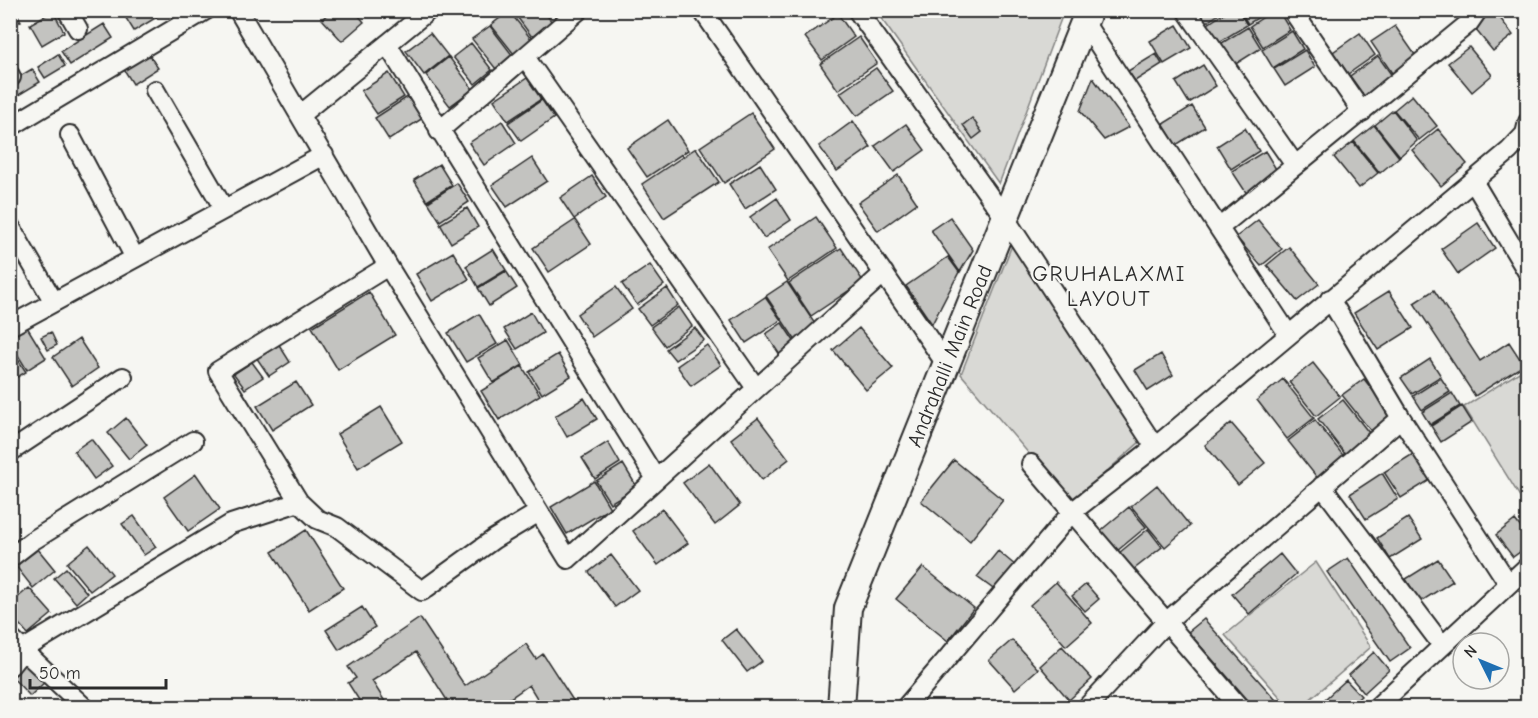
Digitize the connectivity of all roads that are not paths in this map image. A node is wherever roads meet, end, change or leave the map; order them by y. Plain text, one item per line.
1 (67, 10) edge
2 (206, 10) edge
3 (238, 10) edge
4 (429, 10) edge
5 (579, 10) edge
6 (702, 10) edge
7 (1186, 10) edge
8 (1292, 10) edge
9 (1478, 10) edge
10 (864, 13) edge
11 (1087, 16) edge
12 (78, 29) dead end
13 (387, 44) junction
14 (525, 57) junction
15 (155, 90) dead end
16 (1362, 112) junction
17 (300, 115) junction
18 (1527, 122) edge
19 (10, 127) edge
20 (439, 131) junction
21 (70, 135) dead end
22 (324, 155) junction
23 (1295, 165) junction
24 (1473, 181) junction
25 (224, 209) junction
26 (1005, 218) junction
27 (10, 226) edge
28 (1219, 228) junction
29 (135, 258) junction
30 (388, 266) junction
31 (884, 273) junction
32 (1527, 273) edge
33 (1330, 299) junction
34 (54, 302) junction
35 (10, 326) edge
36 (1288, 334) junction
37 (946, 364) junction
38 (123, 377) dead end
39 (756, 388) junction
40 (1401, 417) junction
41 (193, 441) dead end
42 (1155, 447) junction
43 (10, 452) edge
44 (1031, 464) dead end
45 (656, 479) junction
46 (1323, 486) junction
47 (299, 502) junction
48 (539, 512) junction
49 (1072, 512) junction
50 (10, 558) edge
51 (1527, 566) edge
52 (1508, 583) junction
53 (1166, 622) junction
54 (17, 644) edge
55 (1442, 645) junction
56 (10, 666) edge
57 (1092, 705) edge
58 (85, 708) edge
59 (841, 708) edge
60 (905, 708) edge
61 (1240, 708) edge
62 (1376, 708) edge

1 - 12 street
2 - 19 street
3 - 17 street
4 - 13 street
5 - 14 street
6 - 31 street
7 - 23 street
8 - 16 street
9 - 16 street
10 - 26 street
11 - 26 main road, Andrahalli Main Road
11 - 28 street
13 - 17 street
13 - 20 street
14 - 20 street
14 - 39 street
15 - 25 street
16 - 23 street
17 - 22 street
18 - 24 street
20 - 45 street
21 - 29 street
22 - 25 street
22 - 30 street
23 - 28 street
24 - 32 street
24 - 33 street
25 - 29 street
26 - 37 main road, Andrahalli Main Road
26 - 42 street
27 - 34 street
28 - 36 street
29 - 34 street
30 - 47 street
30 - 48 street
31 - 37 street
31 - 39 street
33 - 36 street
33 - 40 street
34 - 35 street
36 - 42 street
37 - 59 main road, Andrahalli Main Road
38 - 43 street
39 - 45 street
40 - 46 street
40 - 52 street
41 - 50 street
42 - 49 street
44 - 49 street
45 - 48 street
46 - 53 street
46 - 55 street
47 - 48 street
47 - 54 street
49 - 53 street
49 - 60 street
51 - 52 street
52 - 55 street
53 - 57 street
53 - 61 street
54 - 56 street
54 - 58 street
55 - 62 street

